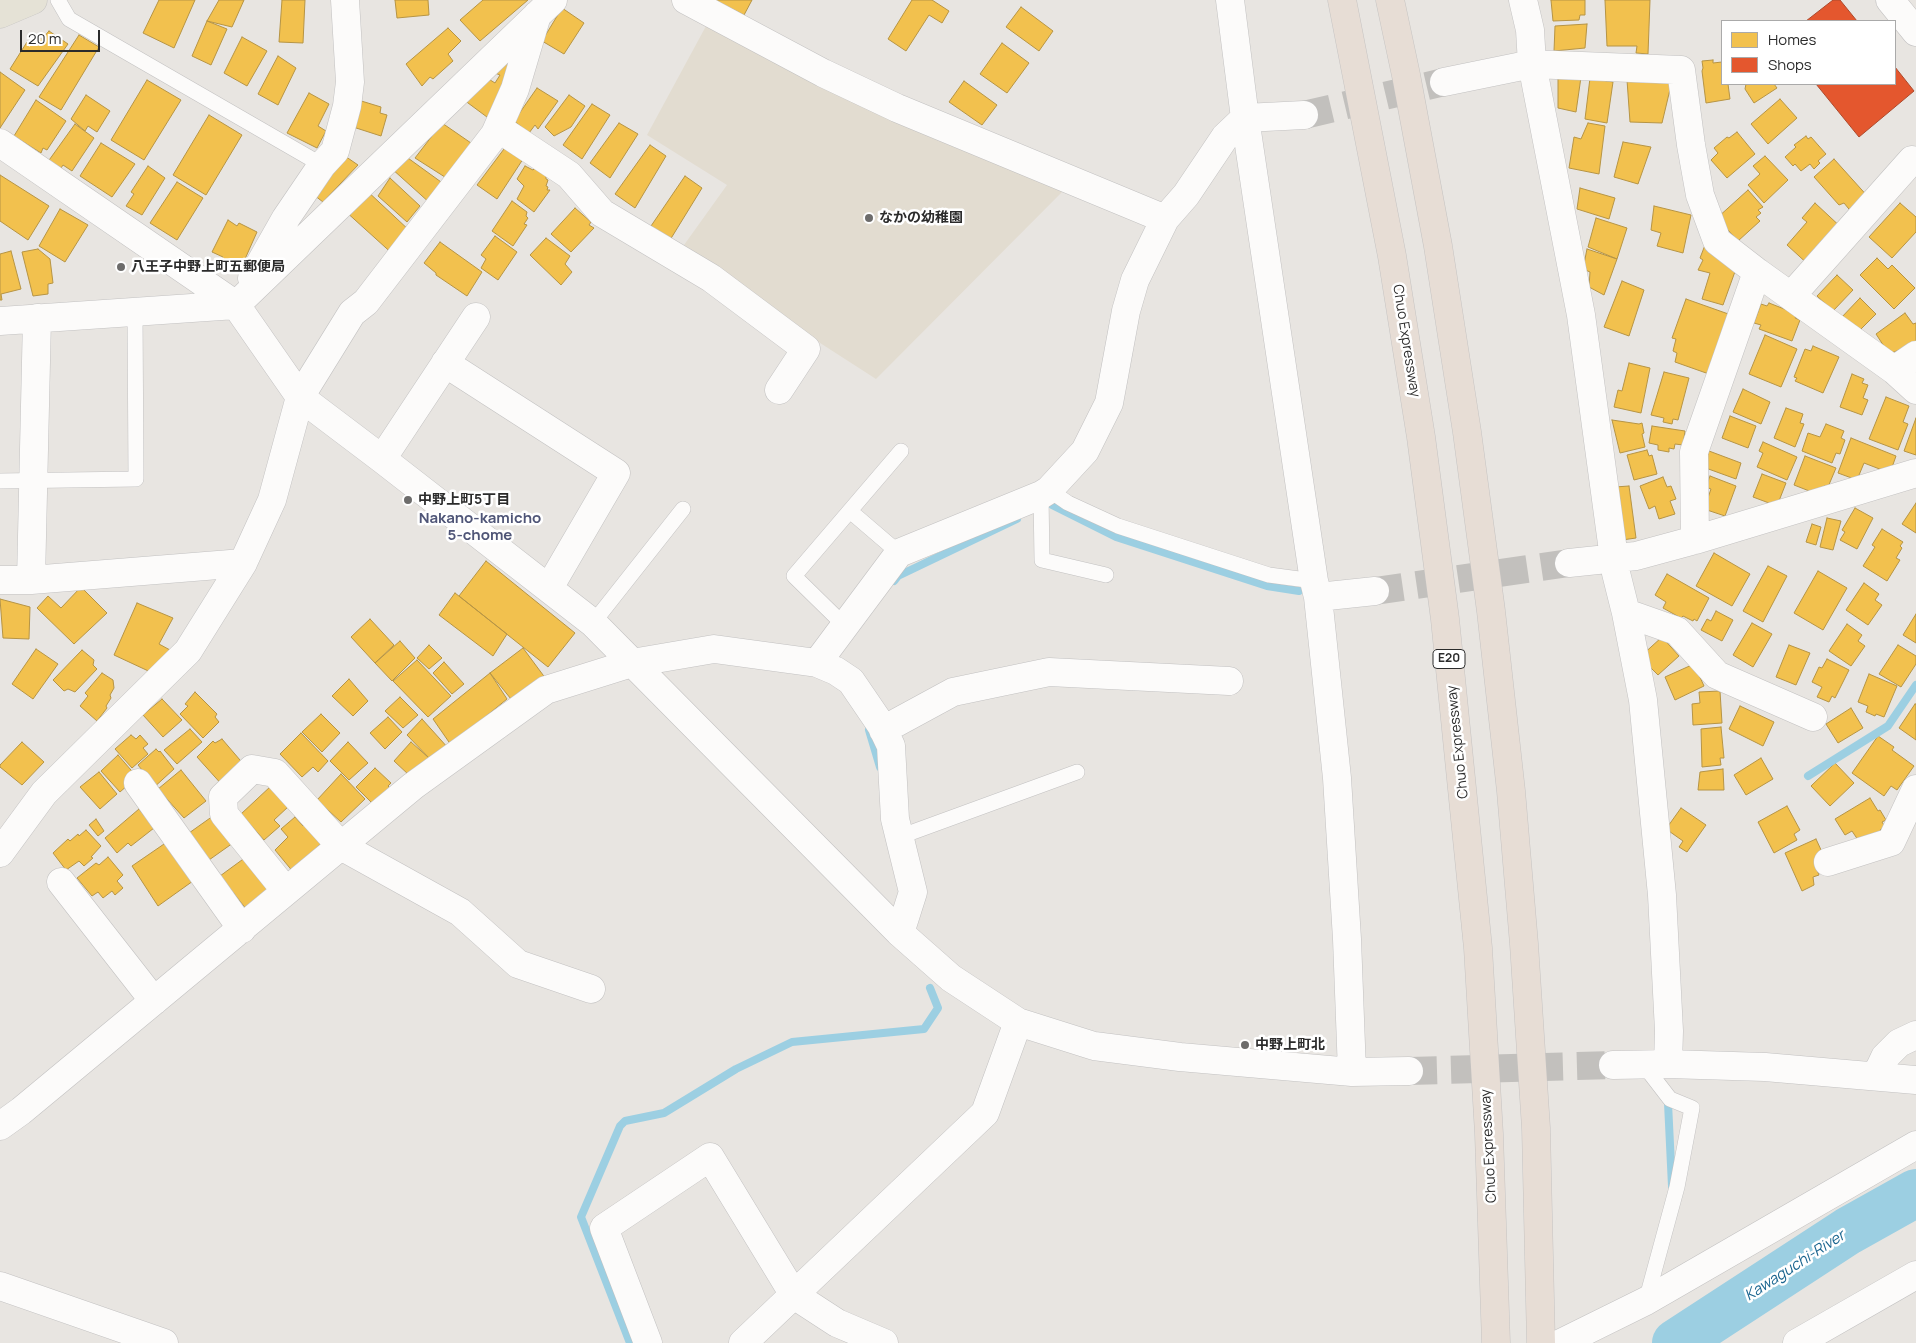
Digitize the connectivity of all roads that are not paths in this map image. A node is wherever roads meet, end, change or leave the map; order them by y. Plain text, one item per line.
1 (58, 0) edge
2 (345, 0) edge
3 (686, 0) edge
4 (1230, 0) edge
5 (1342, 0) edge
6 (1390, 0) edge
7 (1523, 0) edge
8 (1890, 0) edge
9 (28, 1) edge
10 (545, 8) edge
11 (0, 14) edge
12 (1916, 32) edge
13 (1532, 64) junction
14 (1444, 82) tunnel mouth
15 (1304, 115) tunnel mouth
16 (1245, 118) junction
17 (498, 128) junction
18 (0, 143) edge
19 (1912, 160) dead end
20 (322, 165) junction
21 (1165, 219) junction
22 (1757, 272) junction
23 (1791, 296) junction
24 (236, 305) junction
25 (135, 312) junction
26 (476, 317) dead end
27 (37, 318) junction
28 (0, 321) edge
29 (1916, 355) edge
30 (445, 363) junction
31 (1894, 370) junction
32 (779, 390) dead end
33 (1916, 390) edge
34 (300, 397) junction
35 (901, 452) dead end
36 (382, 459) junction
37 (1916, 474) edge
38 (34, 480) junction
39 (0, 482) edge
40 (1045, 492) junction
41 (683, 509) dead end
42 (850, 511) junction
43 (1695, 540) junction
44 (898, 553) junction
45 (1614, 559) junction
46 (243, 563) junction
47 (1569, 563) tunnel mouth
48 (1106, 575) dead end
49 (0, 580) edge
50 (32, 580) junction
51 (549, 588) junction
52 (1316, 589) junction
53 (1375, 591) tunnel mouth
54 (1626, 613) junction
55 (593, 623) junction
56 (844, 625) junction
57 (632, 662) junction
58 (816, 663) junction
59 (1229, 681) dead end
60 (1813, 717) dead end
61 (883, 730) junction
62 (1077, 772) dead end
63 (138, 783) dead end
64 (1916, 789) edge
65 (899, 837) junction
66 (341, 846) junction
67 (0, 853) edge
68 (1828, 862) dead end
69 (61, 882) dead end
70 (286, 891) junction
71 (242, 929) junction
72 (900, 934) junction
73 (591, 989) dead end
74 (154, 1001) junction
75 (1018, 1022) junction
76 (1916, 1034) edge
77 (1656, 1064) junction
78 (1613, 1065) tunnel mouth
79 (1409, 1071) tunnel mouth
80 (1352, 1072) junction
81 (1876, 1076) junction
82 (1916, 1080) edge
83 (0, 1126) edge
84 (1916, 1145) edge
85 (1916, 1275) edge
86 (0, 1286) edge
87 (794, 1295) junction
88 (1646, 1301) junction
89 (1541, 1330) edge
90 (1496, 1334) edge
91 (164, 1343) edge
92 (648, 1343) edge
93 (743, 1343) edge
94 (884, 1343) edge
95 (1561, 1343) edge
96 (1797, 1343) edge

1 - 20 lane
2 - 20 street
3 - 21 street
4 - 16 street
5 - 90 highway, Chuo Expressway / E20
6 - 89 highway
7 - 13 street
8 - 12 street
9 - 11 main road
10 - 17 street
10 - 24 street
13 - 14 street
13 - 22 street
13 - 45 street
15 - 16 street
16 - 21 street
16 - 52 street
17 - 32 street
17 - 34 street
18 - 24 street
19 - 23 street
20 - 24 street
21 - 40 street
22 - 23 street
22 - 43 street
23 - 31 street
24 - 25 street
24 - 34 street
25 - 27 street
25 - 38 lane
26 - 30 street
27 - 28 street
27 - 38 street
29 - 31 street
30 - 36 street
30 - 51 street
31 - 33 street
34 - 36 street
34 - 46 street
35 - 42 lane
36 - 51 street
37 - 43 street
38 - 39 lane
38 - 50 street
40 - 44 street
40 - 48 lane
40 - 52 lane
41 - 55 lane
42 - 44 lane
42 - 56 lane
43 - 45 street
44 - 56 street
45 - 47 street
45 - 54 street
46 - 50 street
46 - 67 street
49 - 50 street
51 - 55 street
52 - 53 street
52 - 80 street
54 - 60 street
54 - 77 street
55 - 57 street
56 - 58 street
57 - 58 street
57 - 66 street
57 - 72 street
58 - 61 street
59 - 61 street
61 - 65 street
62 - 65 lane
63 - 71 street
64 - 68 street
65 - 72 street
66 - 70 street
66 - 70 street
66 - 73 street
69 - 74 street
70 - 71 street
71 - 74 street
72 - 75 street
74 - 83 street
75 - 80 street
75 - 87 street
76 - 81 street
77 - 78 street
77 - 81 street
77 - 88 lane
79 - 80 street
81 - 82 street
84 - 88 street
85 - 96 street
86 - 91 street
87 - 92 street
87 - 93 street
87 - 94 street
88 - 95 street

